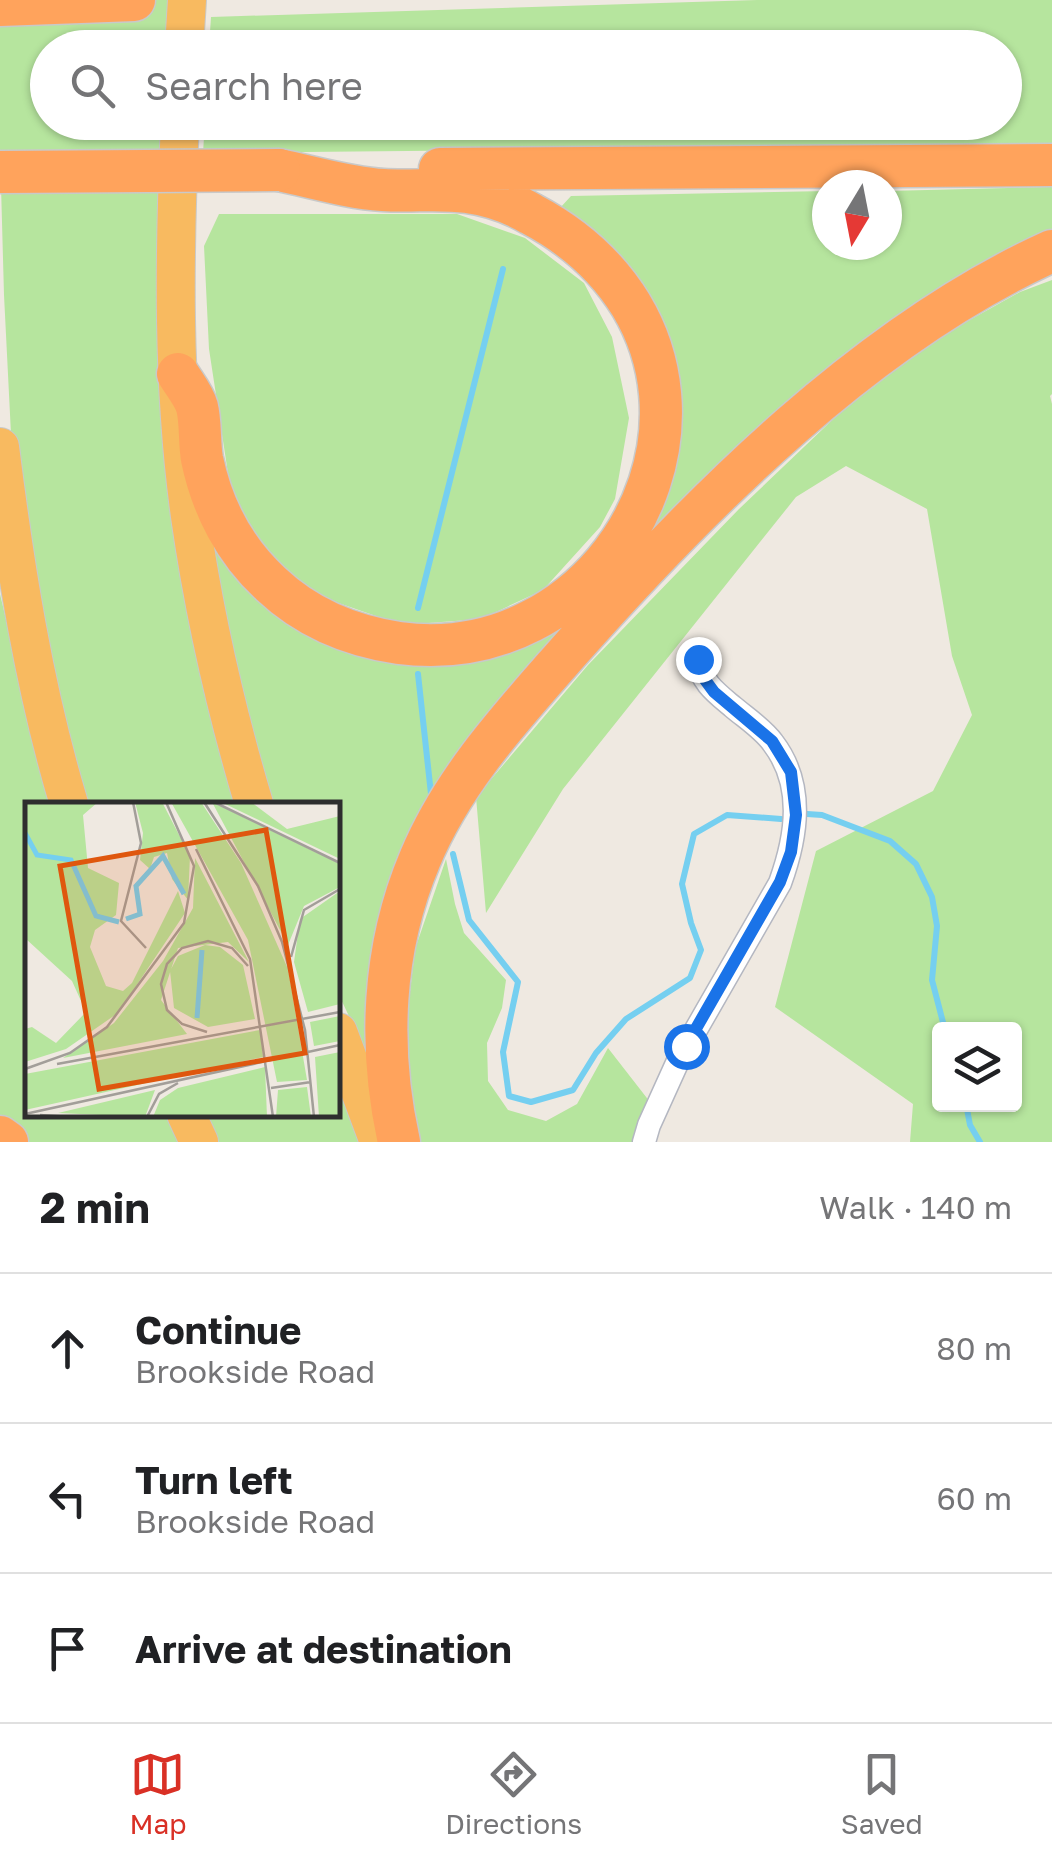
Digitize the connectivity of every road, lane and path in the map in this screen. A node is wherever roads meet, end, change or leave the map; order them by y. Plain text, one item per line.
1 (134, 0) edge
2 (186, 0) edge
3 (0, 4) edge
4 (185, 30) edge
5 (179, 140) edge
6 (1052, 165) edge
7 (279, 170) junction
8 (0, 172) edge
9 (1052, 251) edge
10 (178, 374) junction
11 (0, 447) edge
12 (698, 659) dead end
13 (68, 802) edge
14 (253, 802) edge
15 (340, 1037) edge
16 (187, 1117) edge
17 (0, 1137) edge
18 (7, 1142) edge
19 (198, 1142) edge
20 (380, 1142) edge
21 (400, 1142) edge
22 (644, 1142) edge

1 - 3 highway
2 - 4 highway
5 - 10 highway
6 - 7 highway
7 - 8 highway, bridge
7 - 10 highway
9 - 21 highway
10 - 14 highway
11 - 13 highway
12 - 22 street
15 - 20 highway
16 - 19 highway
17 - 18 highway

